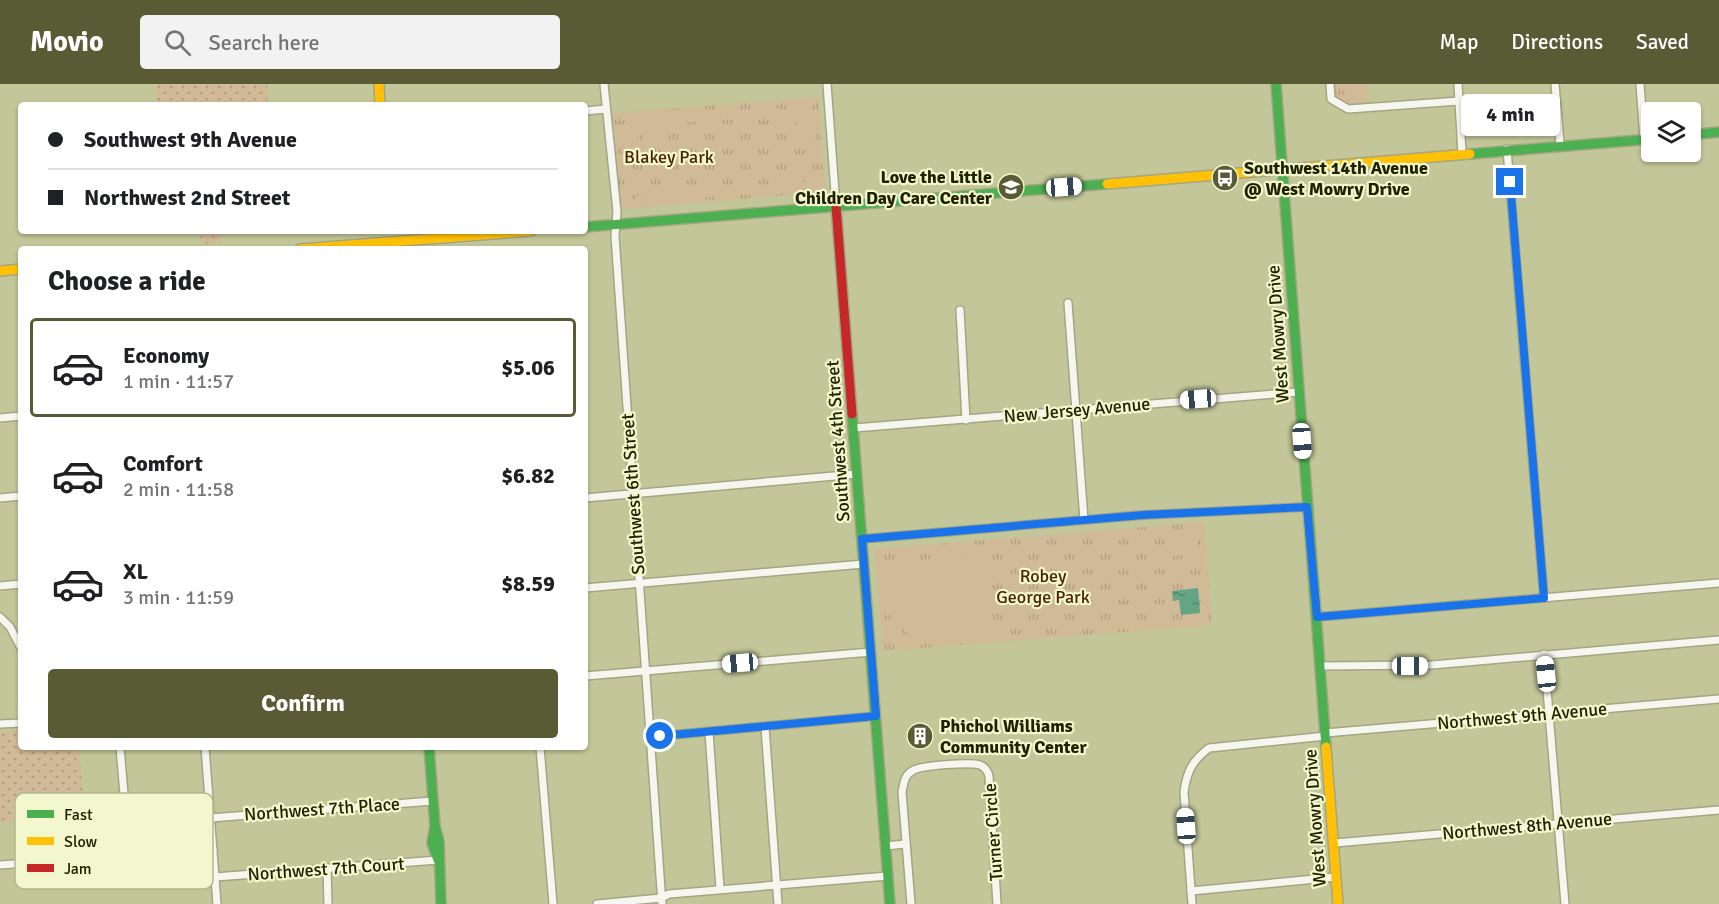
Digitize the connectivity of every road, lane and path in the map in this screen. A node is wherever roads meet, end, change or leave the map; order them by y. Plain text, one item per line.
1 (379, 84) edge
2 (604, 84) edge
3 (827, 84) edge
4 (1276, 84) edge
5 (1330, 84) edge
6 (1458, 84) edge
7 (1556, 84) edge
8 (1640, 84) edge
9 (1459, 101) junction
10 (380, 102) edge
11 (1643, 102) edge
12 (606, 109) junction
13 (588, 111) edge
14 (1719, 132) edge
15 (1701, 134) edge
16 (1641, 139) edge
17 (1560, 144) junction
18 (1508, 149) junction
19 (1462, 153) junction
20 (1282, 169) junction
21 (836, 206) junction
22 (616, 224) junction
23 (588, 226) edge
24 (503, 234) edge
25 (391, 246) edge
26 (18, 269) edge
27 (0, 271) edge
28 (1068, 303) dead end
29 (960, 310) dead end
30 (1299, 392) junction
31 (1077, 411) junction
32 (18, 416) edge
33 (0, 418) edge
34 (966, 420) junction
35 (854, 428) junction
36 (857, 474) junction
37 (634, 494) junction
38 (18, 495) edge
39 (1, 497) edge
40 (588, 498) edge
41 (1307, 507) junction
42 (1084, 520) junction
43 (862, 539) junction
44 (864, 564) junction
45 (1719, 583) edge
46 (18, 584) edge
47 (639, 584) junction
48 (0, 586) edge
49 (588, 588) edge
50 (1544, 598) junction
51 (0, 617) edge
52 (1317, 617) junction
53 (18, 626) edge
54 (10, 627) junction
55 (1719, 640) edge
56 (18, 642) edge
57 (871, 652) junction
58 (1544, 654) junction
59 (1320, 666) junction
60 (645, 671) junction
61 (588, 676) edge
62 (1719, 699) edge
63 (1550, 714) junction
64 (876, 716) junction
65 (18, 723) edge
66 (0, 724) edge
67 (765, 727) junction
68 (709, 732) junction
69 (1325, 735) junction
70 (649, 737) junction
71 (120, 750) edge
72 (205, 750) edge
73 (429, 750) edge
74 (540, 750) edge
75 (124, 793) edge
76 (208, 793) edge
77 (433, 801) junction
78 (1719, 810) edge
79 (213, 818) edge
80 (1558, 823) junction
81 (1335, 843) junction
82 (905, 844) junction
83 (886, 846) junction
84 (213, 849) edge
85 (438, 860) junction
86 (15, 864) edge
87 (0, 865) edge
88 (327, 868) junction
89 (888, 876) junction
90 (215, 877) junction
91 (1336, 877) junction
92 (777, 884) junction
93 (720, 889) junction
94 (1191, 891) junction
95 (661, 901) edge
96 (217, 904) edge
97 (328, 904) edge
98 (441, 904) edge
99 (553, 904) edge
100 (597, 904) edge
101 (778, 904) edge
102 (890, 904) edge
103 (911, 904) edge
104 (998, 904) edge
105 (1192, 904) edge
106 (1338, 904) edge
107 (1565, 904) edge

1 - 10 street
2 - 12 street, Southwest 6th Street
3 - 21 street, Southwest 4th Street
4 - 20 street, West Mowry Drive
5 - 9 street
6 - 9 street
7 - 17 street
8 - 11 street
9 - 19 street
12 - 13 street
12 - 22 street, Southwest 6th Street
14 - 15 street
16 - 17 street
17 - 18 street
18 - 19 street
18 - 50 street
19 - 20 street
20 - 21 street
20 - 30 street, West Mowry Drive
21 - 22 street
21 - 35 street, Southwest 4th Street
22 - 23 street
22 - 37 street, Southwest 6th Street
24 - 25 street
26 - 27 street
28 - 31 street
29 - 34 street
30 - 31 street, New Jersey Avenue
30 - 41 street, West Mowry Drive
31 - 34 street, New Jersey Avenue
31 - 42 street
32 - 33 street
34 - 35 street, New Jersey Avenue
35 - 36 street, Southwest 4th Street
36 - 37 street
36 - 43 street, Southwest 4th Street
37 - 40 street
37 - 47 street, Southwest 6th Street
38 - 39 street
41 - 42 street
41 - 52 street, West Mowry Drive
42 - 43 street
43 - 44 street, Southwest 4th Street
44 - 47 street
44 - 57 street, Southwest 4th Street
45 - 50 street
46 - 48 street
47 - 49 street
47 - 60 street, Southwest 6th Street
50 - 52 street
51 - 54 street
52 - 59 street, West Mowry Drive
53 - 54 street
54 - 56 street
55 - 58 street
57 - 60 street
57 - 64 street, Southwest 4th Street
58 - 59 street
58 - 63 street
59 - 69 street, West Mowry Drive
60 - 61 street
60 - 70 street, Southwest 6th Street
62 - 63 street, Northwest 9th Avenue
63 - 69 street, Northwest 9th Avenue
63 - 80 street
64 - 67 street
64 - 83 street, Southwest 4th Street
65 - 66 street
67 - 68 street
67 - 92 street
68 - 70 street
68 - 93 street
69 - 81 street, West Mowry Drive
69 - 94 street, Northwest 9th Avenue
70 - 95 street, Southwest 6th Street
71 - 75 street
72 - 76 street
73 - 77 street
74 - 99 street
77 - 79 street, Northwest 7th Place
77 - 85 street
78 - 80 street, Northwest 8th Avenue
80 - 81 street, Northwest 8th Avenue
80 - 107 street
81 - 91 street, West Mowry Drive
82 - 83 street
82 - 103 street, Turner Circle
82 - 104 street, Turner Circle
83 - 89 street, Southwest 4th Street
84 - 90 street
85 - 88 street, Northwest 7th Court
85 - 98 street
86 - 87 street
88 - 90 street, Northwest 7th Court
88 - 97 street
89 - 92 street
89 - 102 street, Southwest 4th Street
90 - 96 street
91 - 94 street
91 - 106 street, West Mowry Drive
92 - 93 street
92 - 101 street
93 - 95 street
94 - 105 street
95 - 100 street

